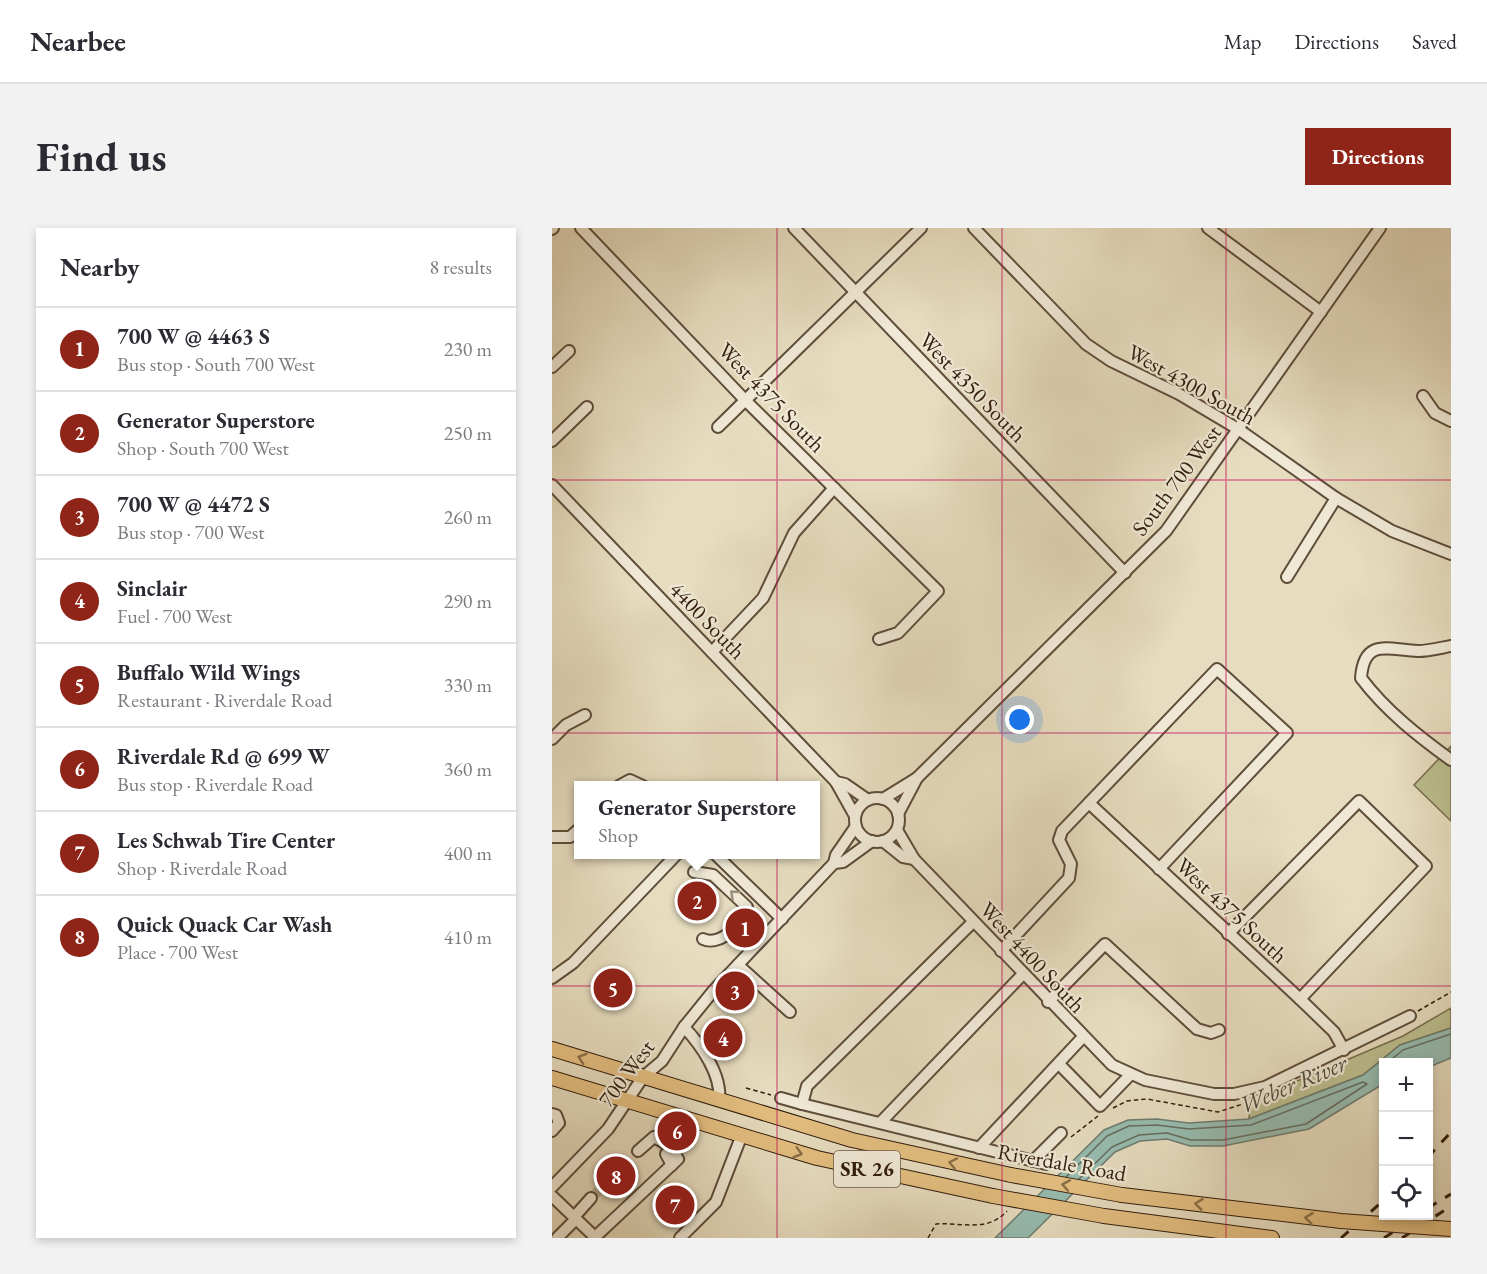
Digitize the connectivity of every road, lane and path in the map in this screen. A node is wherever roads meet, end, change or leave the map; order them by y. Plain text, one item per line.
1 (581, 228) edge
2 (794, 228) edge
3 (921, 228) edge
4 (974, 228) edge
5 (1208, 228) edge
6 (1380, 228) edge
7 (854, 291) junction
8 (1321, 312) junction
9 (569, 351) dead end
10 (552, 367) edge
11 (1423, 396) dead end
12 (746, 400) junction
13 (587, 407) dead end
14 (1451, 421) edge
15 (718, 428) dead end
16 (1238, 429) junction
17 (552, 441) edge
18 (552, 485) edge
19 (834, 488) junction
20 (1336, 498) junction
21 (1451, 554) edge
22 (1125, 573) junction
23 (1287, 577) dead end
24 (879, 639) dead end
25 (1451, 646) edge
26 (712, 652) junction
27 (585, 715) dead end
28 (552, 739) edge
29 (1451, 760) edge
30 (917, 778) junction
31 (836, 782) junction
32 (883, 799) junction
33 (868, 800) junction
34 (1089, 802) junction
35 (898, 814) junction
36 (856, 821) junction
37 (897, 830) junction
38 (574, 832) edge
39 (552, 837) edge
40 (877, 841) junction
41 (673, 859) edge
42 (719, 859) edge
43 (914, 859) junction
44 (834, 863) junction
45 (1159, 869) junction
46 (694, 872) dead end
47 (782, 919) junction
48 (973, 922) junction
49 (1228, 934) junction
50 (703, 939) dead end
51 (1001, 951) junction
52 (738, 965) junction
53 (1023, 975) junction
54 (552, 978) edge
55 (1451, 992) edge
56 (1300, 999) junction
57 (1048, 1002) junction
58 (789, 1012) dead end
59 (1410, 1016) joint
60 (684, 1028) junction
61 (1218, 1030) dead end
62 (1082, 1038) junction
63 (552, 1049) edge
64 (1344, 1050) junction
65 (1059, 1064) junction
66 (1130, 1075) junction
67 (643, 1077) junction
68 (552, 1078) edge
69 (746, 1088) dead end
70 (781, 1098) joint
71 (719, 1100) junction
72 (627, 1101) junction
73 (1249, 1103) dead end
74 (802, 1104) junction
75 (1109, 1110) dead end
76 (552, 1114) edge
77 (1102, 1114) dead end
78 (880, 1123) junction
79 (552, 1131) edge
80 (741, 1137) junction
81 (1064, 1138) joint
82 (979, 1148) junction
83 (638, 1151) tunnel mouth
84 (922, 1156) junction
85 (1033, 1161) junction
86 (1046, 1164) dead end
87 (918, 1180) junction
88 (552, 1187) edge
89 (552, 1196) edge
90 (591, 1198) tunnel mouth
91 (1012, 1206) dead end
92 (575, 1218) junction
93 (1451, 1230) edge
94 (557, 1238) edge
95 (594, 1238) edge
96 (680, 1238) edge
97 (928, 1238) edge
98 (1272, 1238) edge

1 - 12 street, West 4375 South
2 - 7 street, West 4350 South
3 - 7 street
4 - 16 street, West 4300 South
5 - 8 street
6 - 8 street, South 700 West
7 - 12 street
7 - 22 street, West 4350 South
8 - 16 street, South 700 West
9 - 10 street
11 - 14 street
12 - 15 street
12 - 19 street, West 4375 South
13 - 17 street
16 - 20 street, West 4300 South
16 - 22 street, South 700 West
18 - 26 street, 4400 South
19 - 24 street, West 4375 South
19 - 26 street
20 - 21 street, West 4300 South
20 - 23 street
22 - 30 street, South 700 West
25 - 29 street
26 - 31 street, 4400 South
27 - 28 street
30 - 32 street, South 700 West
30 - 35 street, South 700 West
31 - 33 street
31 - 36 street
32 - 33 street
32 - 35 street
33 - 36 street
34 - 45 street, West 4375 South
34 - 45 street
34 - 51 street
35 - 37 street
36 - 40 street
36 - 44 street
37 - 40 street
37 - 43 street, West 4400 South
38 - 39 street
40 - 43 street, West 4400 South
40 - 44 street
41 - 54 street
42 - 47 street
43 - 48 street, West 4400 South
44 - 47 street
45 - 49 street, West 4375 South
50 -> 46 street
47 - 52 street
48 - 51 street, West 4400 South
48 - 74 street
49 - 56 street, West 4375 South
49 - 56 street
51 - 53 street, West 4400 South
52 - 58 street
52 - 60 street, 700 West
53 - 57 street, West 4400 South
53 - 78 street
55 - 59 path
56 - 64 street, West 4375 South
57 - 61 street
57 - 62 street, West 4400 South
59 - 64 street, West 4400 South
60 - 67 street, 700 West
60 - 71 street
62 - 65 street
62 - 66 street, West 4400 South
67 -> 63 main road, Riverdale Road / SR 26
64 - 66 street, West 4400 South
65 - 66 street
65 - 82 street
67 - 71 main road, Riverdale Road / SR 26
67 - 72 street, 700 West
68 - 72 main road, Riverdale Road / SR 26
69 - 70 path
70 - 74 street
71 - 84 main road, Riverdale Road / SR 26
72 - 80 main road, Riverdale Road / SR 26
72 - 88 street, 700 West
73 - 75 path
74 - 78 street
76 - 79 street
77 - 81 path
78 - 82 street
80 -> 87 main road, Riverdale Road / SR 26
80 - 96 street
81 - 85 street
82 - 85 street
83 - 95 street
84 - 87 main road
93 -> 84 main road, Riverdale Road / SR 26, bridge
85 - 86 street
87 - 98 main road, Riverdale Road / SR 26, bridge
89 - 92 street
90 - 92 street
91 - 97 path
92 - 94 street
92 - 95 street

